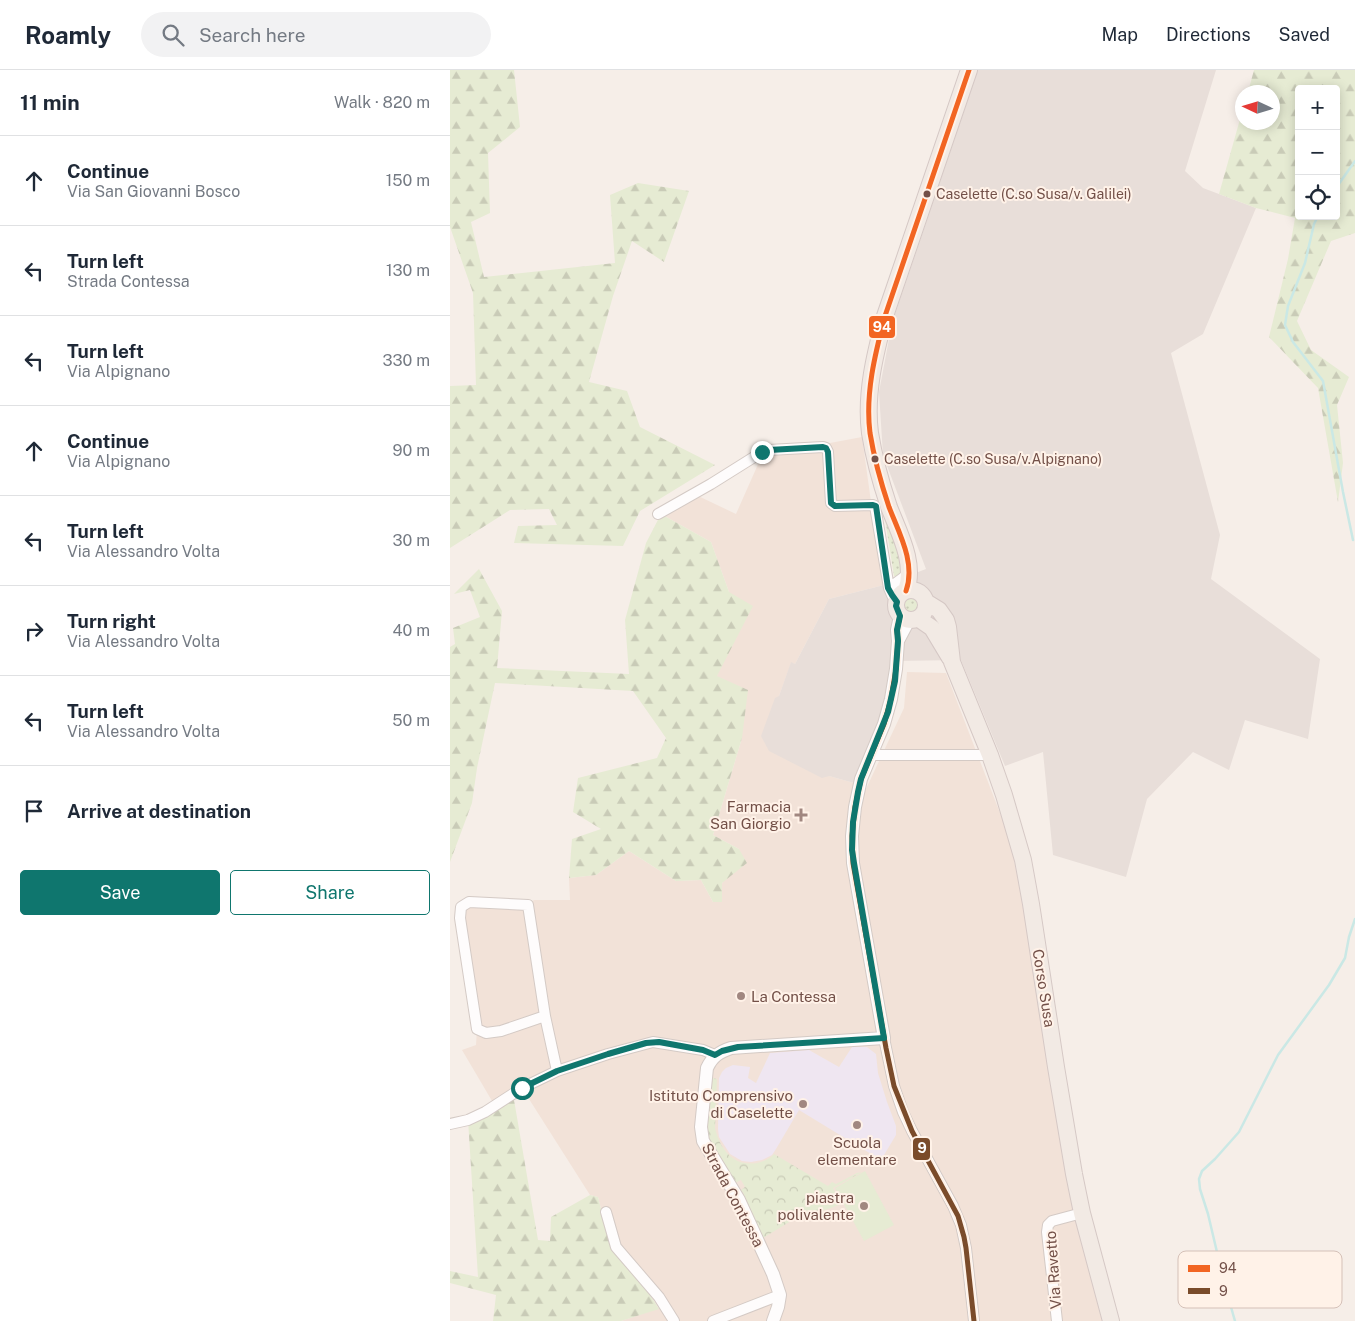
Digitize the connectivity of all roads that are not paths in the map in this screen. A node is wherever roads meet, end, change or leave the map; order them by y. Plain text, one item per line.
1 (969, 70) edge
2 (658, 514) dead end
3 (906, 550) junction
4 (908, 603) junction
5 (948, 627) junction
6 (952, 662) junction
7 (871, 755) junction
8 (990, 755) junction
9 (545, 1016) junction
10 (884, 1038) junction
11 (715, 1055) junction
12 (557, 1071) junction
13 (450, 1124) edge
14 (606, 1212) dead end
15 (1082, 1213) junction
16 (780, 1296) junction
17 (674, 1321) edge
18 (713, 1321) edge
19 (773, 1321) edge
20 (974, 1321) edge
21 (1057, 1321) edge
22 (1111, 1321) edge

1 - 3 main road, Corso Susa
2 - 4 street
3 - 4 main road, Corso Susa
3 - 4 main road, Corso Susa
4 - 5 street
4 - 5 main road, Corso Susa
4 - 6 main road, Corso Susa
4 - 7 street
5 - 6 main road, Corso Susa
6 - 8 main road, Corso Susa
7 - 8 street
7 - 10 street
8 - 15 main road, Corso Susa
9 - 9 street
9 - 12 street
10 - 11 street
10 - 20 street
11 - 12 street
11 - 16 street, Strada Contessa
12 - 13 street
14 - 17 street
15 - 21 street, Via Ravetto
15 - 22 main road, Corso Susa
16 - 18 street
16 - 19 street

